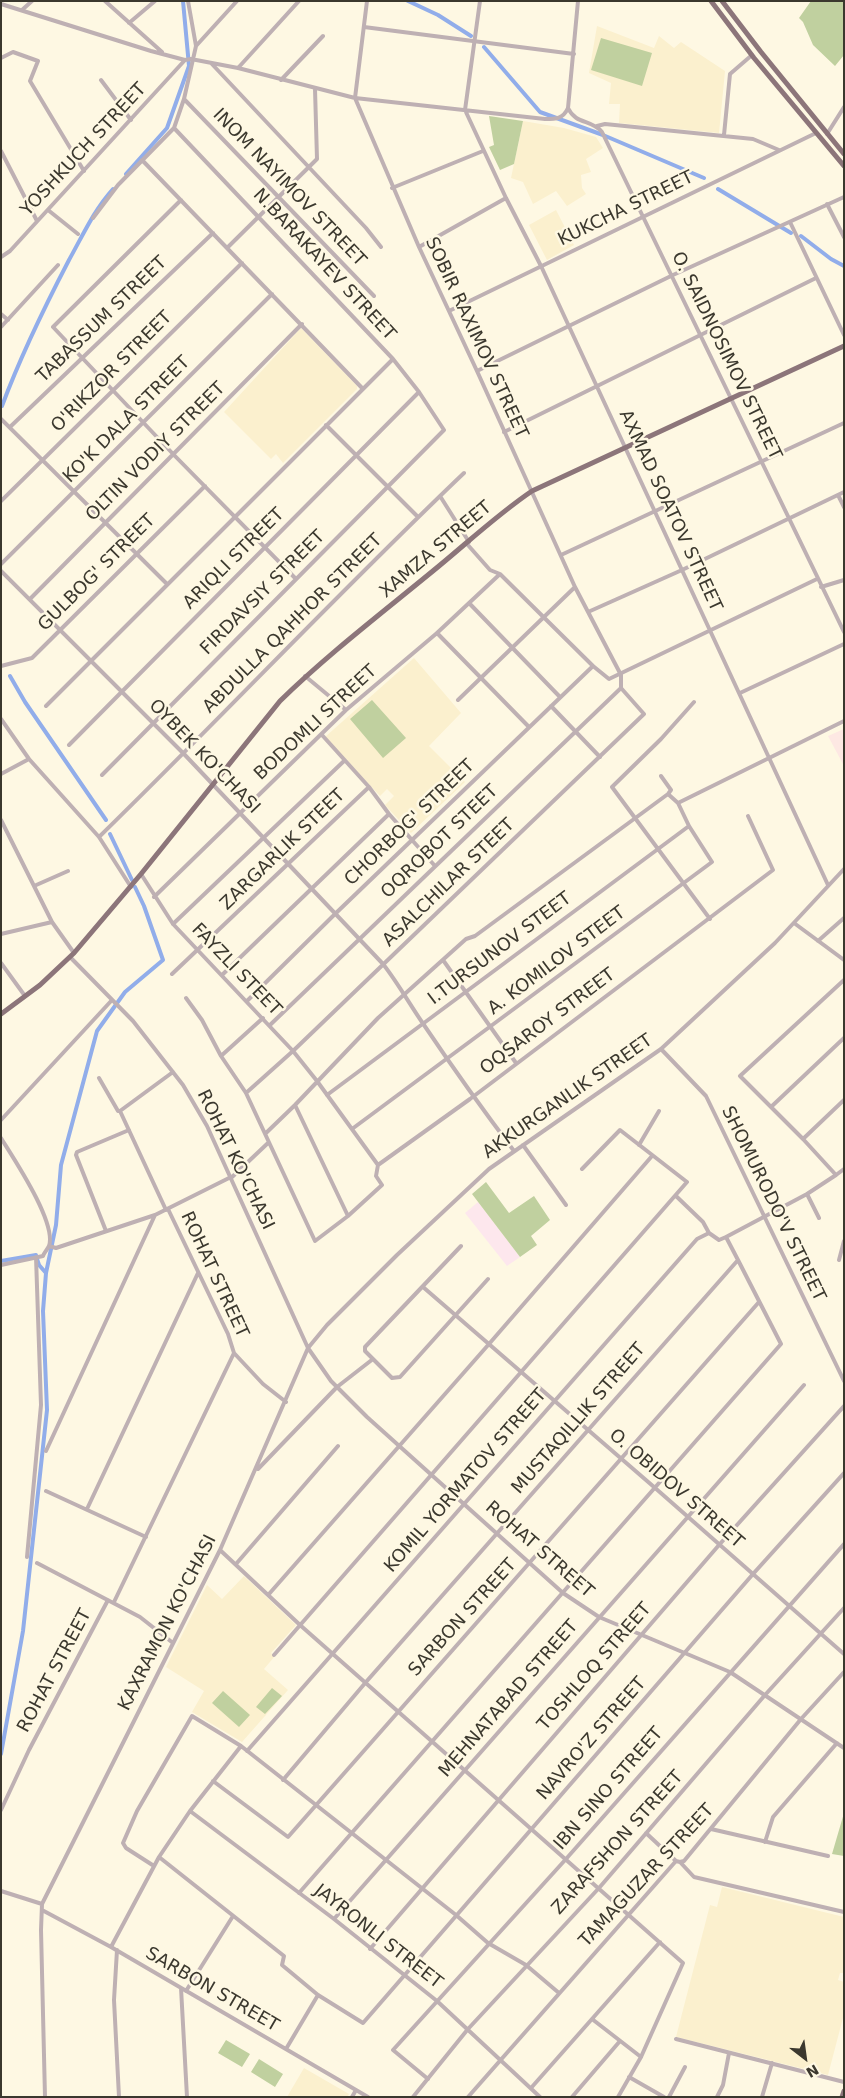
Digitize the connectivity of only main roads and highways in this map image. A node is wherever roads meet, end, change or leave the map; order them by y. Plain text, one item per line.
1 (711, 1) edge
2 (722, 1) edge
3 (739, 23) junction
4 (732, 28) junction
5 (761, 52) junction
6 (753, 56) junction
7 (844, 154) edge
8 (844, 166) edge
9 (844, 346) edge
10 (1, 1014) edge
11 (844, 2091) edge
12 (842, 2097) edge

1 - 4 main road
2 - 3 main road
3 - 4 main road
3 - 5 main road
4 - 6 main road
5 - 6 main road
5 - 7 main road
6 - 8 main road
9 - 10 main road, XAMZA STREET
11 - 12 main road

